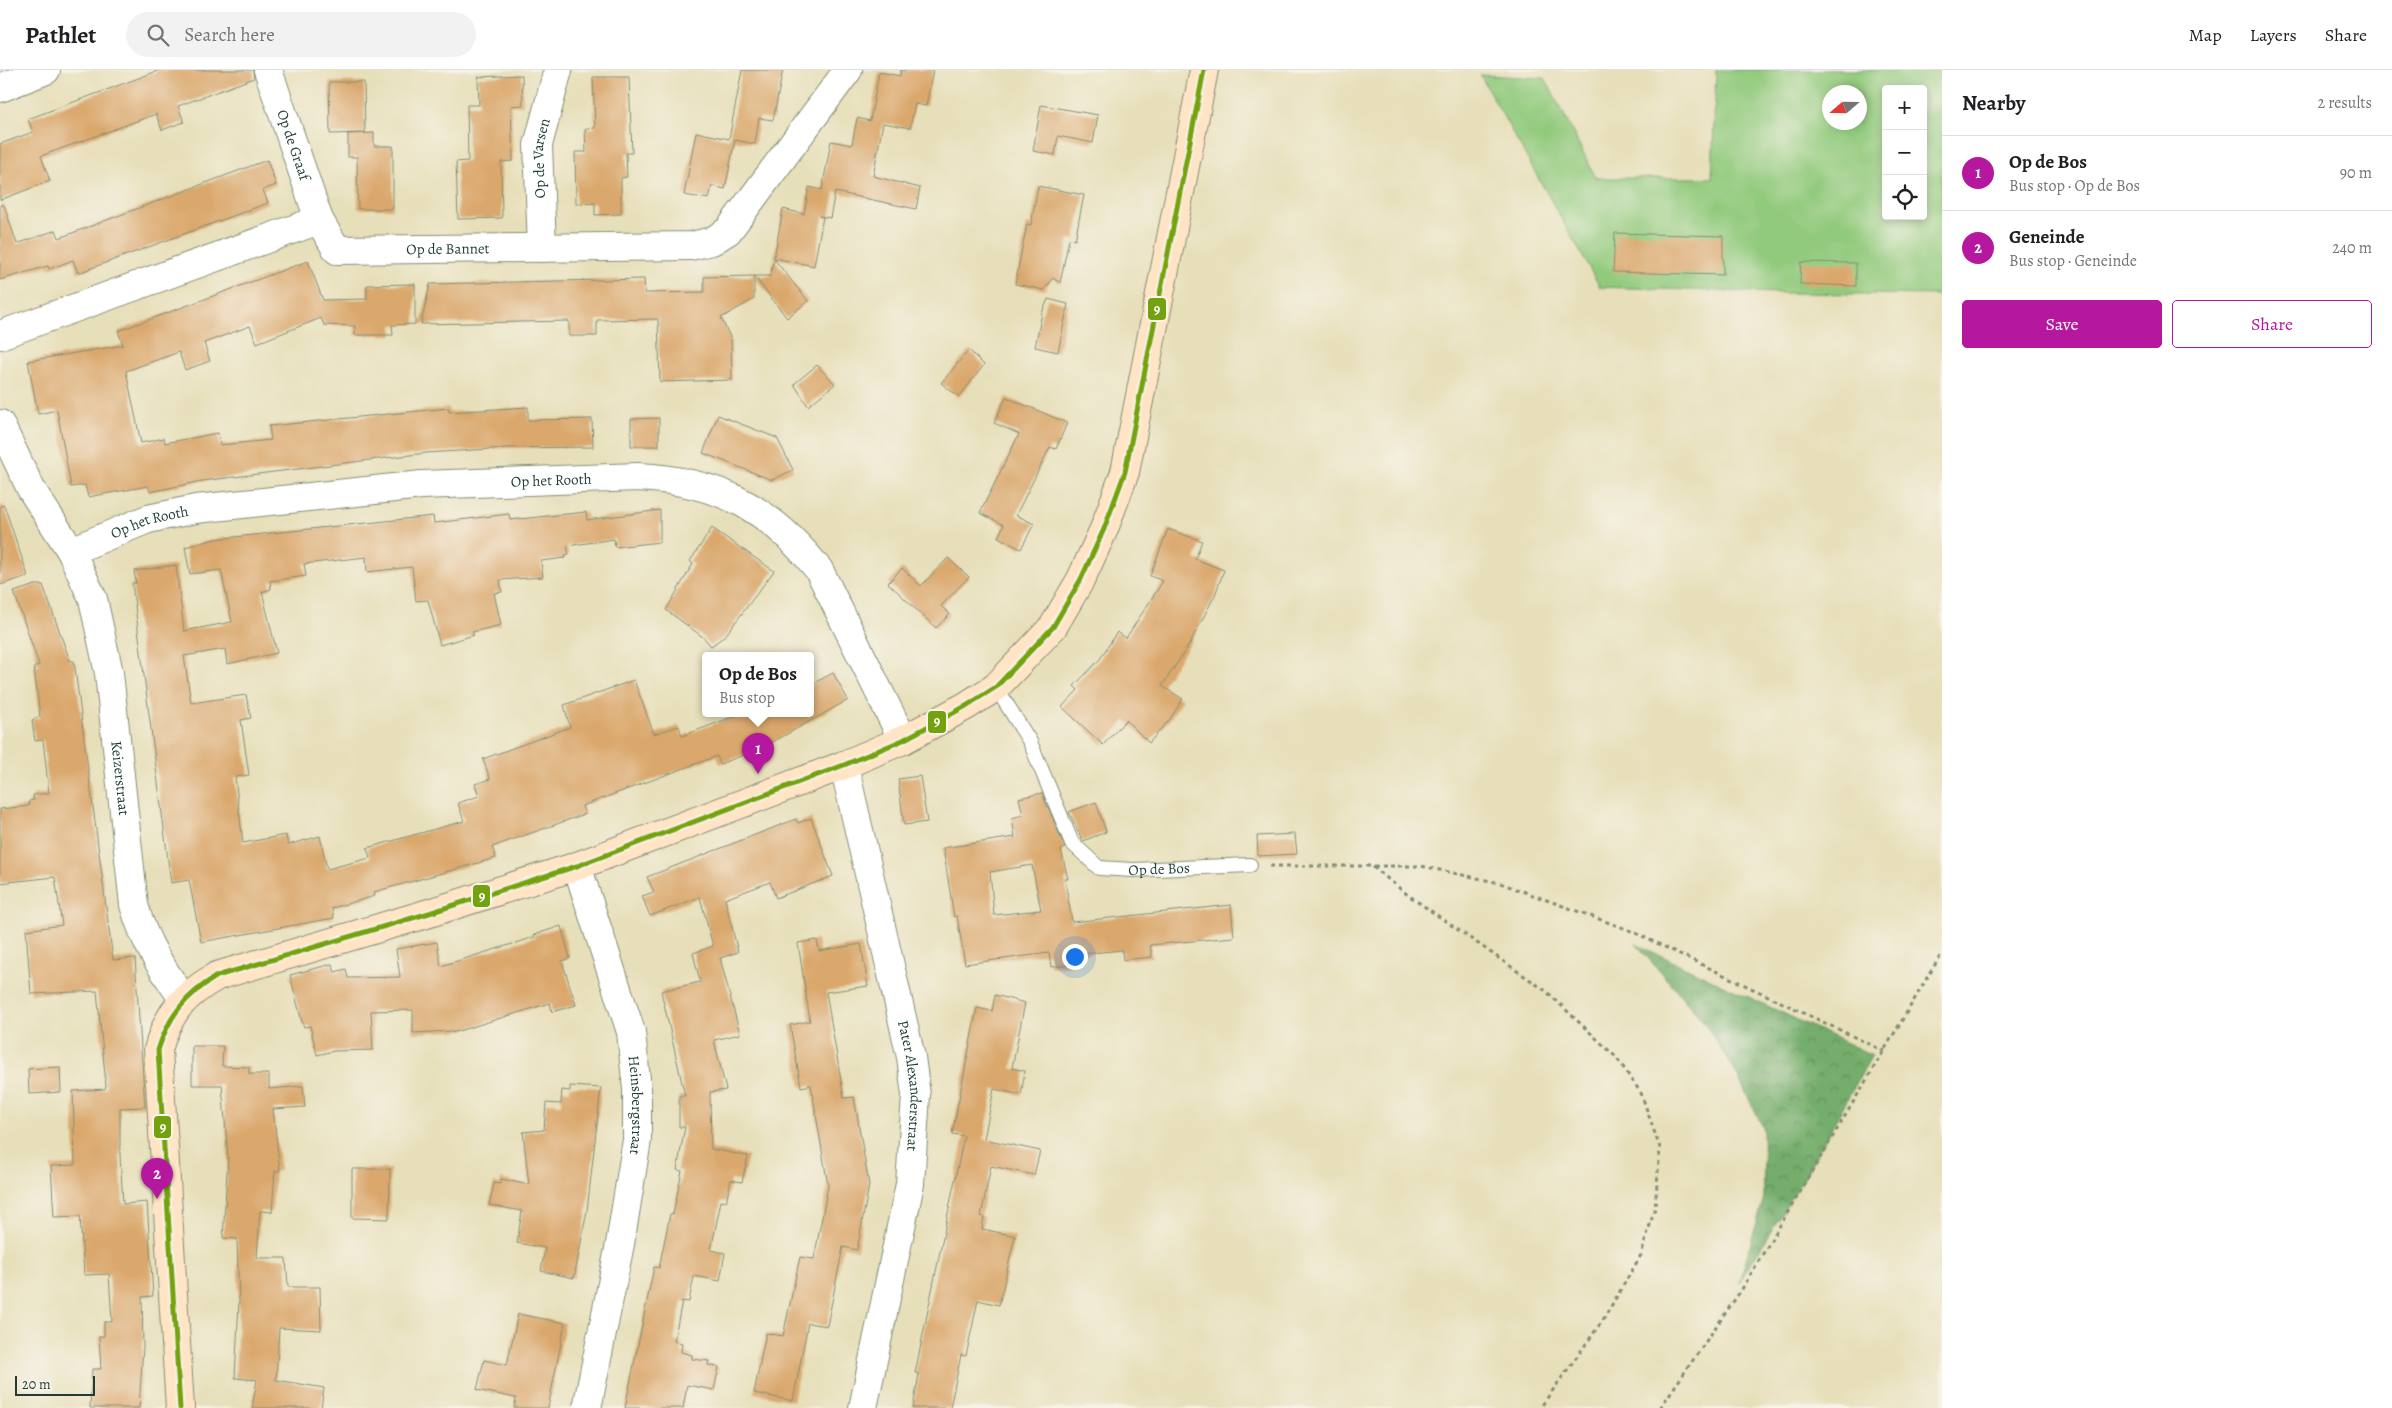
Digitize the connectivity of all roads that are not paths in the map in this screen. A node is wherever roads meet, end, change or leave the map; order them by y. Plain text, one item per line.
1 (46, 70) edge
2 (268, 70) edge
3 (558, 70) edge
4 (848, 70) edge
5 (1204, 70) edge
6 (0, 88) edge
7 (319, 220) junction
8 (542, 248) junction
9 (0, 335) edge
10 (0, 424) edge
11 (71, 550) junction
12 (996, 687) junction
13 (902, 740) junction
14 (844, 765) junction
15 (1250, 865) road end
16 (577, 866) junction
17 (184, 1000) junction
18 (180, 1408) edge
19 (587, 1408) edge
20 (863, 1408) edge

1 - 6 street
2 - 7 street, Op de Graaf
3 - 8 street, Op de Varsen
4 - 8 street, Op de Bannet
5 - 12 street
7 - 8 street, Op de Bannet
7 - 9 street
10 - 11 street, Keizerstraat
11 - 13 street, Op het Rooth
11 - 17 street, Keizerstraat
12 - 13 street
12 - 15 lane, Op de Bos
13 - 14 street
14 - 16 street
14 - 20 street, Pater Alexanderstraat
16 - 17 street
16 - 19 street, Heinsbergstraat
17 - 18 street

